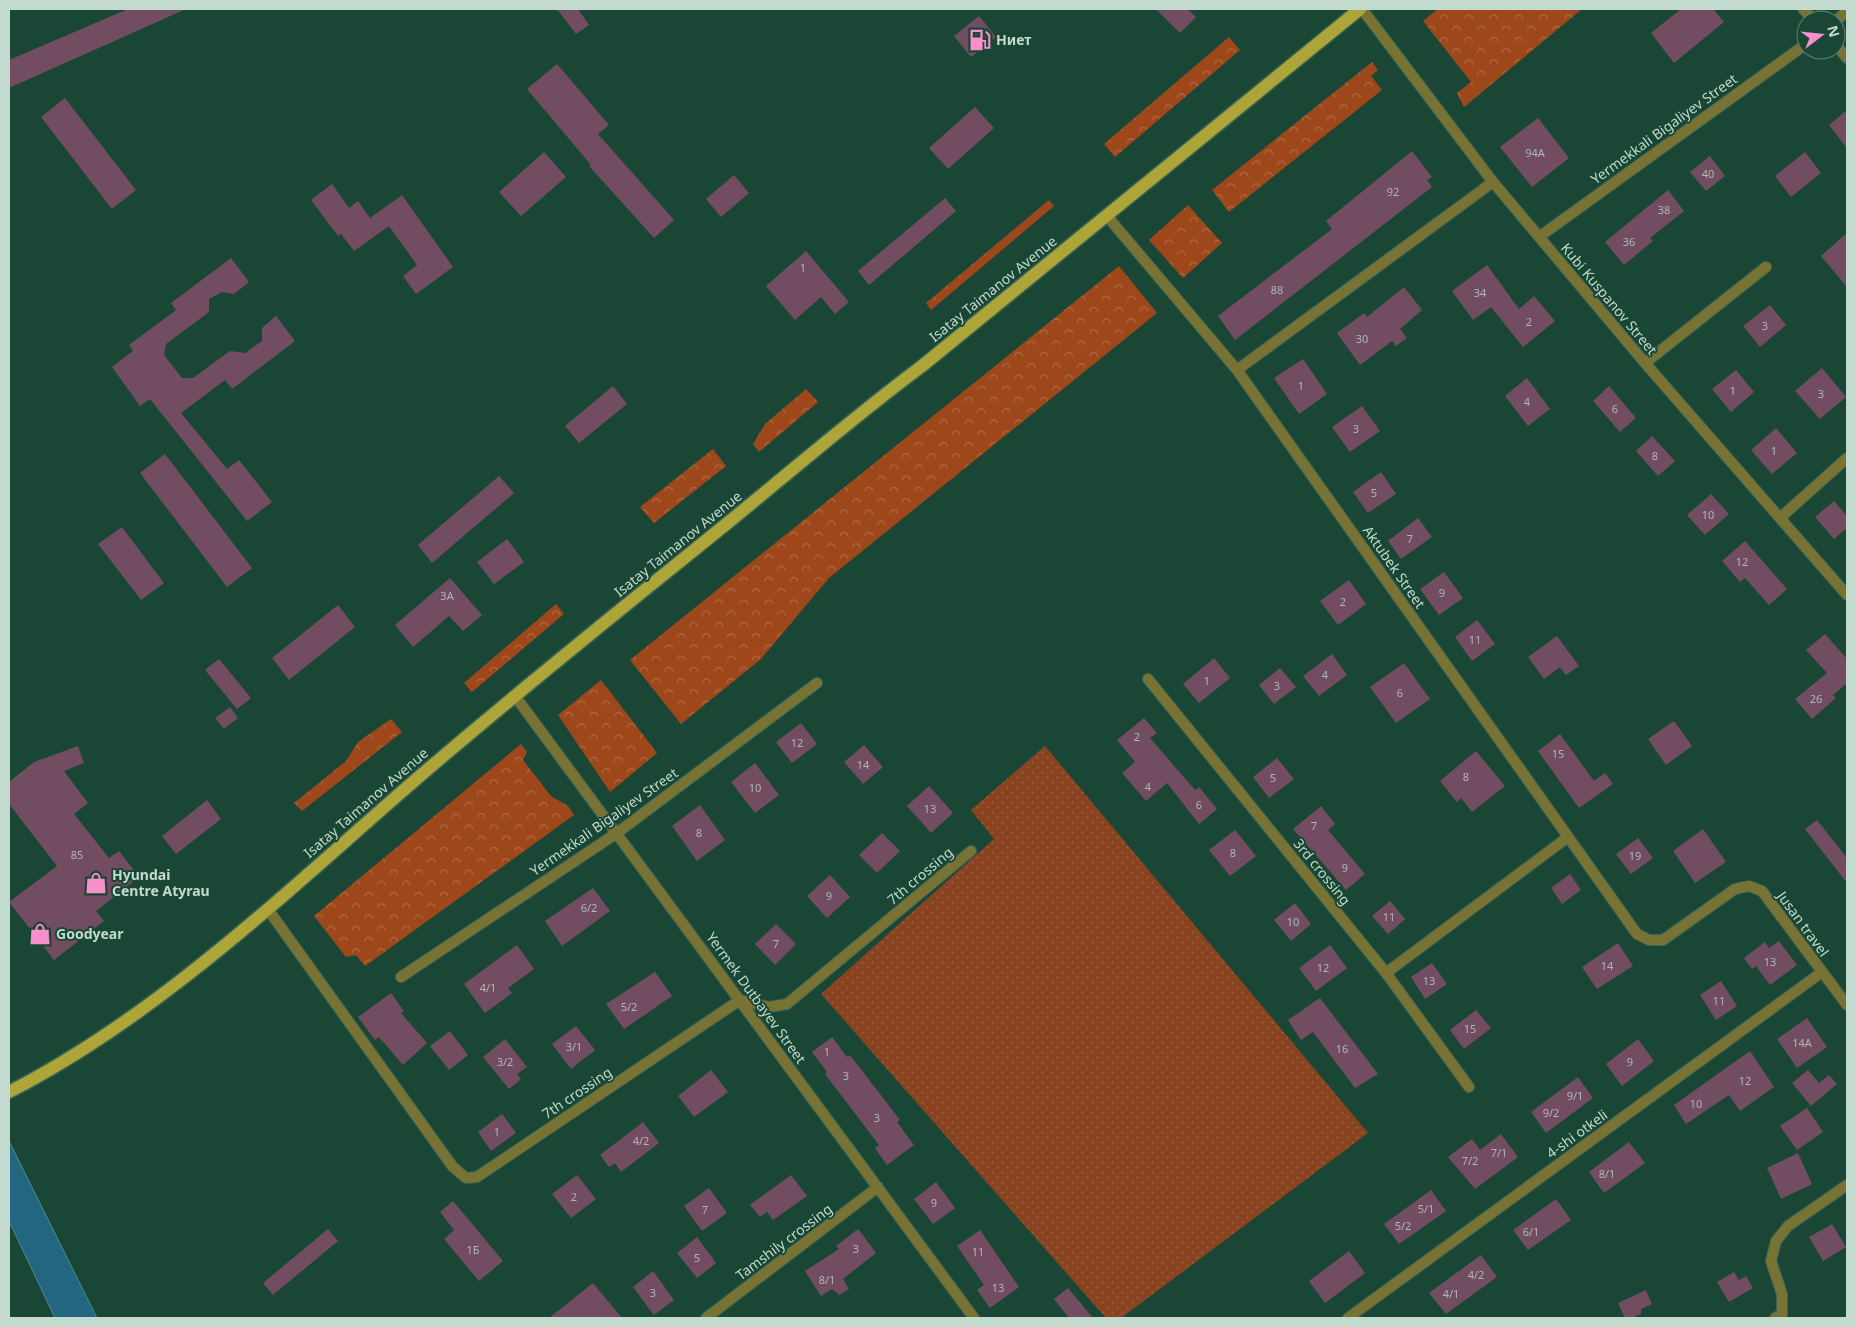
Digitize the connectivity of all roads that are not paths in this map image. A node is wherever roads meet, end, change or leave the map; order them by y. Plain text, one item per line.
1 (1361, 9) edge
2 (1796, 51) edge
3 (1493, 182) junction
4 (1107, 216) junction
5 (1539, 237) junction
6 (1766, 267) dead end
7 (1645, 364) junction
8 (1237, 370) junction
9 (1847, 458) edge
10 (1780, 518) junction
11 (1847, 595) edge
12 (1148, 679) dead end
13 (817, 683) dead end
14 (514, 696) junction
15 (617, 833) junction
16 (1568, 837) junction
17 (972, 851) dead end
18 (267, 908) junction
19 (1649, 940) joint
20 (1822, 972) junction
21 (1386, 973) junction
22 (401, 977) dead end
23 (740, 1000) junction
24 (1847, 1005) edge
25 (1469, 1087) dead end
26 (9, 1091) edge
27 (1847, 1185) edge
28 (878, 1187) junction
29 (706, 1318) edge
30 (974, 1318) edge
31 (1348, 1318) edge
32 (1775, 1318) edge

1 - 3 street, Kubi Kuspanov Street
1 - 4 main road, Isatay Taimanov Avenue
2 - 5 street, Yermekkali Bigaliyev Street
3 - 5 street, Kubi Kuspanov Street
3 - 8 street
4 - 8 street, Aktubek Street
4 - 14 main road, Isatay Taimanov Avenue
5 - 7 street, Kubi Kuspanov Street
6 - 7 street
7 - 10 street, Kubi Kuspanov Street
8 - 16 street, Aktubek Street
9 - 10 street
10 - 11 street, Kubi Kuspanov Street
12 - 21 street, 3rd crossing
13 - 15 street, Yermekkali Bigaliyev Street
14 - 15 street, Yermek Dutbayev Street
14 - 18 main road, Isatay Taimanov Avenue
15 - 22 street, Yermekkali Bigaliyev Street
15 - 23 street, Yermek Dutbayev Street
16 - 19 street, Aktubek Street
16 - 21 street
17 - 23 street, 7th crossing
18 - 23 street, 7th crossing
18 - 26 main road, Isatay Taimanov Avenue
19 - 20 street, Jusan travel
20 - 24 street, Jusan travel
20 - 31 street, 4-shi otkeli
21 - 25 street, 3rd crossing
23 - 28 street, Yermek Dutbayev Street
27 - 32 street
28 - 29 street, Tamshily crossing
28 - 30 street, Yermek Dutbayev Street

